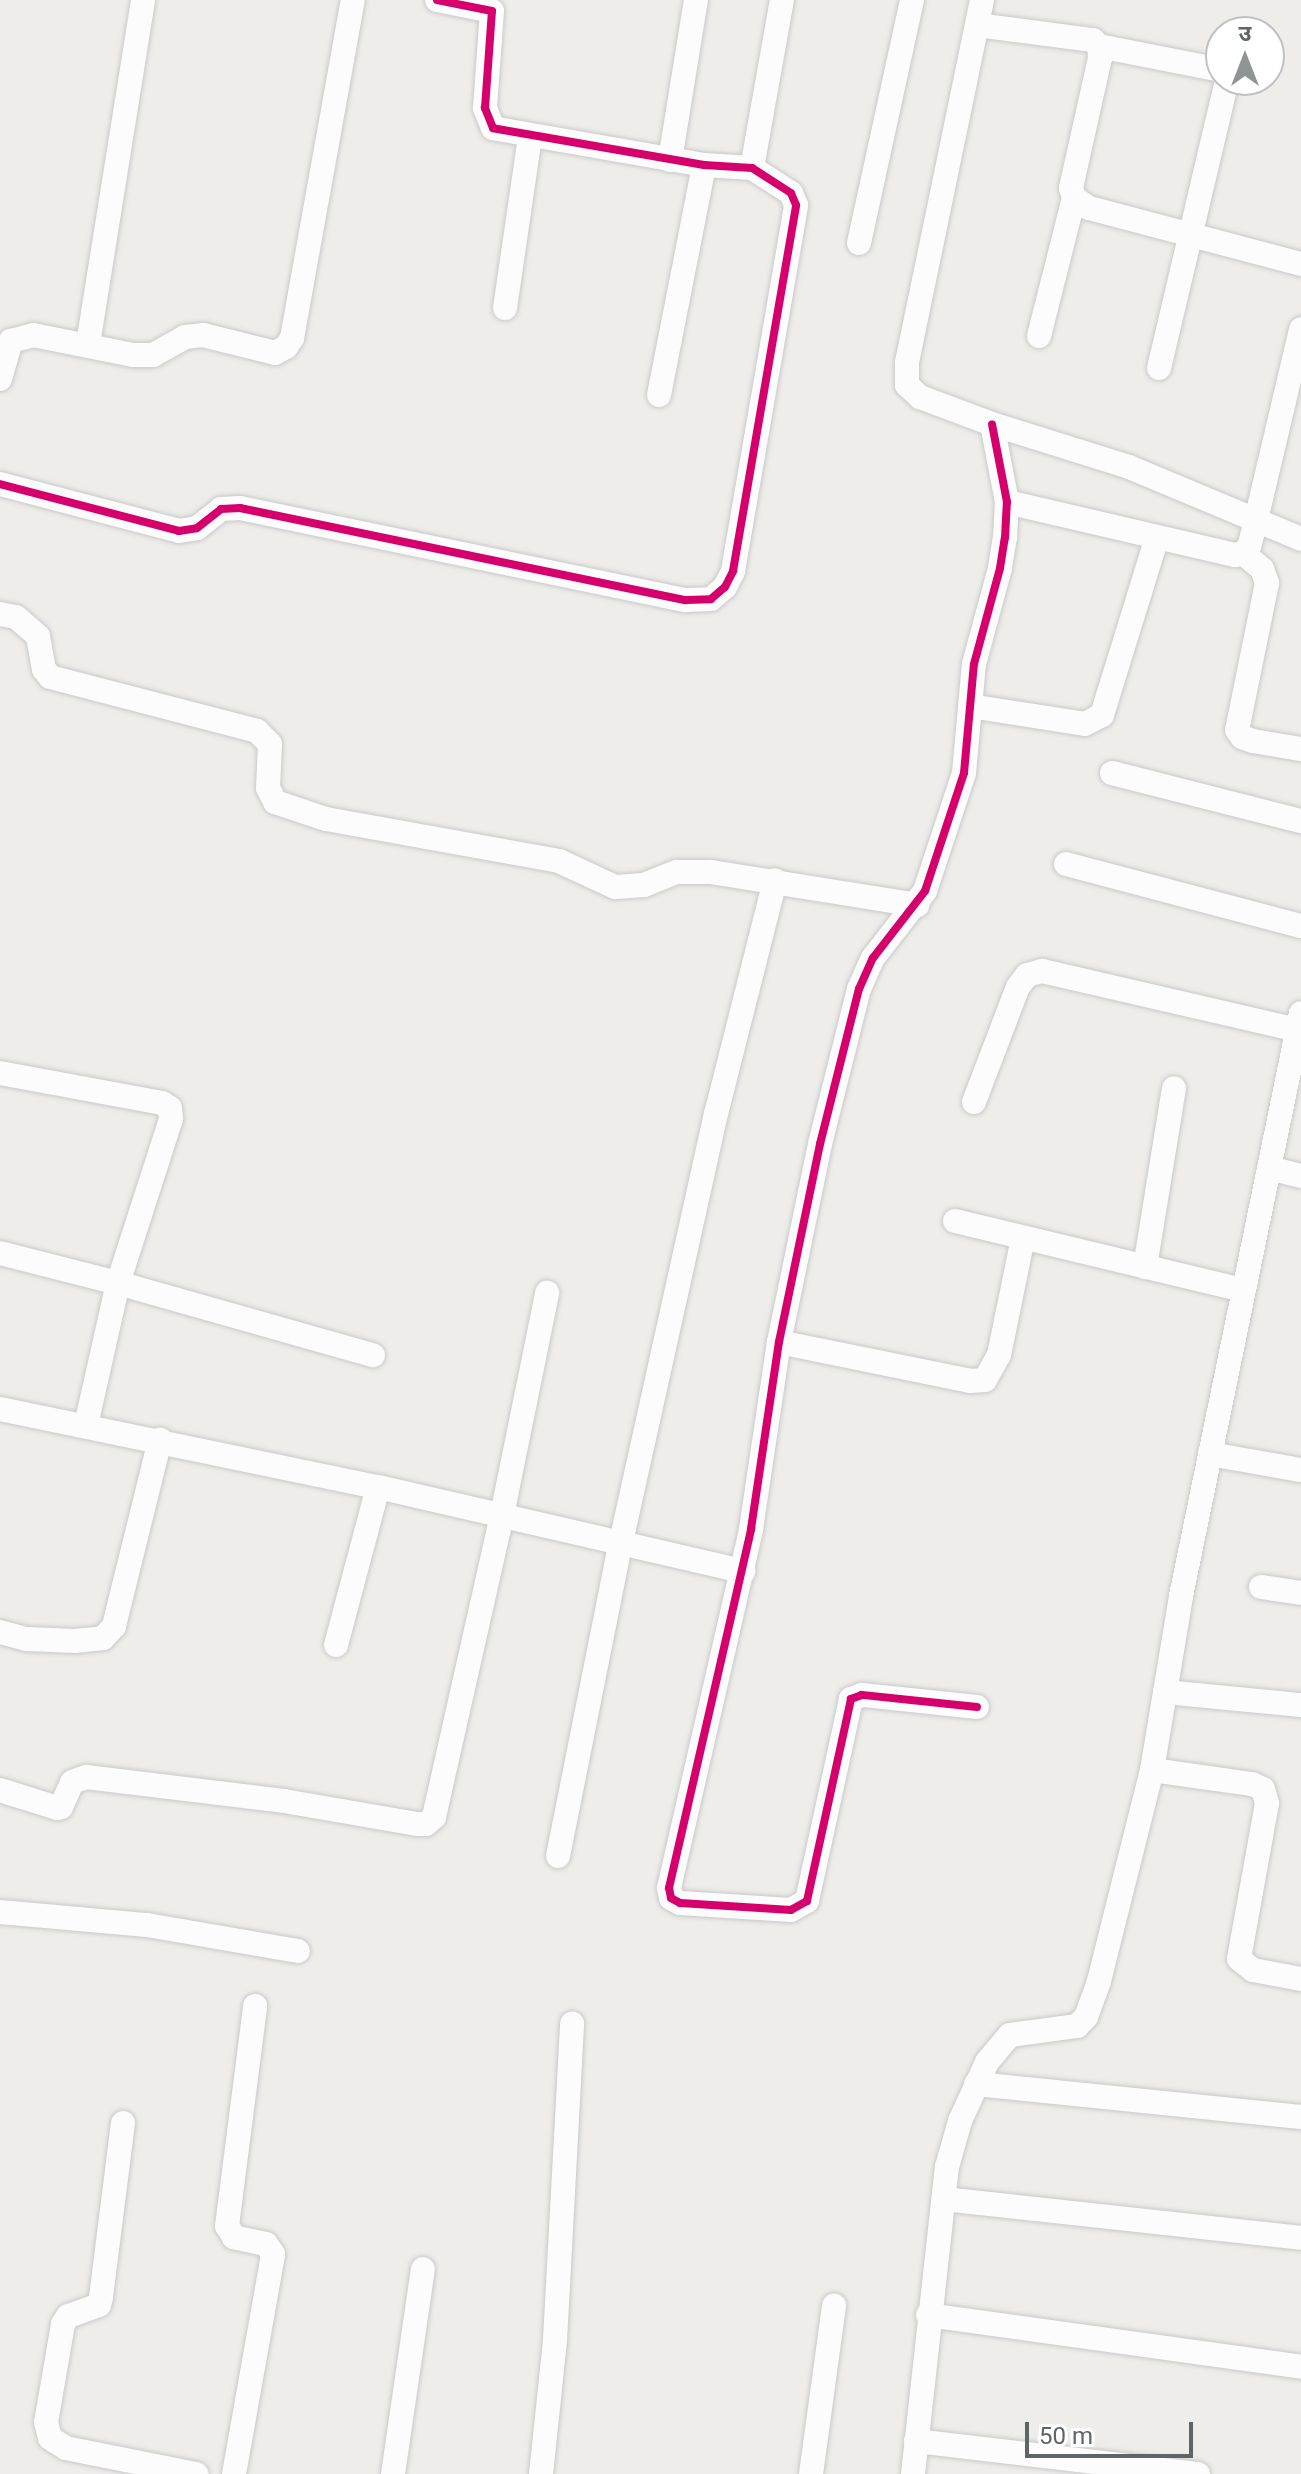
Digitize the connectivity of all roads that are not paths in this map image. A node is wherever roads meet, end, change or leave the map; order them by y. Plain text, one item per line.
1 (143, 0) edge
2 (353, 0) edge
3 (437, 0) edge
4 (696, 0) edge
5 (782, 0) edge
6 (912, 0) edge
7 (982, 0) edge
8 (492, 5) edge
9 (977, 25) junction
10 (1099, 46) junction
11 (1205, 67) edge
12 (1223, 96) edge
13 (530, 137) junction
14 (670, 160) junction
15 (704, 165) junction
16 (752, 168) junction
17 (1074, 198) junction
18 (1192, 236) junction
19 (859, 243) dead end
20 (1301, 264) edge
21 (505, 308) dead end
22 (1301, 329) edge
23 (1039, 336) dead end
24 (88, 344) junction
25 (1159, 368) dead end
26 (0, 379) edge
27 (659, 395) dead end
28 (992, 424) junction
29 (0, 484) edge
30 (1007, 502) junction
31 (1256, 520) junction
32 (1157, 537) junction
33 (1301, 539) edge
34 (1243, 553) junction
35 (0, 614) edge
36 (970, 706) junction
37 (1301, 749) edge
38 (1112, 773) dead end
39 (1301, 821) edge
40 (1066, 864) dead end
41 (775, 880) junction
42 (917, 905) junction
43 (1301, 926) edge
44 (1298, 1034) edge
45 (0, 1073) edge
46 (1174, 1088) dead end
47 (974, 1102) dead end
48 (1269, 1168) junction
49 (1301, 1176) edge
50 (955, 1221) dead end
51 (1023, 1238) junction
52 (0, 1253) edge
53 (1145, 1267) junction
54 (118, 1283) junction
55 (1242, 1290) junction
56 (547, 1293) dead end
57 (779, 1342) junction
58 (373, 1355) dead end
59 (0, 1409) edge
60 (86, 1425) junction
61 (160, 1440) junction
62 (1210, 1454) junction
63 (1301, 1470) edge
64 (378, 1487) junction
65 (502, 1515) junction
66 (621, 1542) junction
67 (743, 1571) junction
68 (1261, 1587) dead end
69 (1301, 1593) edge
70 (0, 1632) edge
71 (336, 1645) dead end
72 (1165, 1692) junction
73 (1301, 1705) edge
74 (977, 1707) dead end
75 (1152, 1770) junction
76 (0, 1790) edge
77 (558, 1856) dead end
78 (0, 1912) edge
79 (298, 1951) dead end
80 (1301, 1979) edge
81 (255, 2006) dead end
82 (572, 2023) dead end
83 (976, 2084) junction
84 (1301, 2117) edge
85 (123, 2123) dead end
86 (944, 2199) junction
87 (1301, 2238) edge
88 (423, 2269) dead end
89 (834, 2306) dead end
90 (928, 2315) junction
91 (1301, 2367) edge
92 (916, 2441) junction
93 (196, 2474) edge
94 (234, 2474) edge
95 (393, 2474) edge
96 (541, 2474) edge
97 (811, 2474) edge
98 (913, 2474) edge
99 (1198, 2474) edge

1 - 24 street
2 - 24 street
3 - 8 street
4 - 14 street
5 - 16 street
6 - 19 street
7 - 9 street
8 - 13 street
9 - 10 street
9 - 28 street
10 - 11 street
10 - 17 street
12 - 18 street
13 - 14 street
13 - 21 street
14 - 15 street
15 - 16 street
15 - 27 street
16 - 29 street
17 - 18 street
17 - 23 street
18 - 20 street
18 - 25 street
22 - 31 street
24 - 26 street
28 - 30 street
28 - 31 street
30 - 32 street
30 - 36 street
31 - 33 street
31 - 34 street
32 - 34 street
32 - 36 street
34 - 37 street
35 - 41 street
36 - 42 street
38 - 39 street
40 - 43 street
41 - 42 street
41 - 66 street
42 - 57 street
44 - 47 street
44 - 48 street
45 - 54 street
46 - 53 street
48 - 49 street
48 - 55 street
50 - 51 street
51 - 53 street
51 - 57 street
52 - 54 street
53 - 55 street
54 - 58 street
54 - 60 street
55 - 62 street
56 - 65 street
57 - 67 street
59 - 60 street
60 - 61 street
61 - 64 street
61 - 70 street
62 - 63 street
62 - 72 street
64 - 65 street
64 - 71 street
65 - 66 street
65 - 76 street
66 - 67 street
66 - 77 street
67 - 74 street
68 - 69 street
72 - 73 street
72 - 75 street
75 - 80 street
75 - 83 street
78 - 79 street
81 - 94 street
82 - 96 street
83 - 84 street
83 - 86 street
85 - 93 street
86 - 87 street
86 - 90 street
88 - 95 street
89 - 97 street
90 - 91 street
90 - 92 street
92 - 98 street
92 - 99 street

